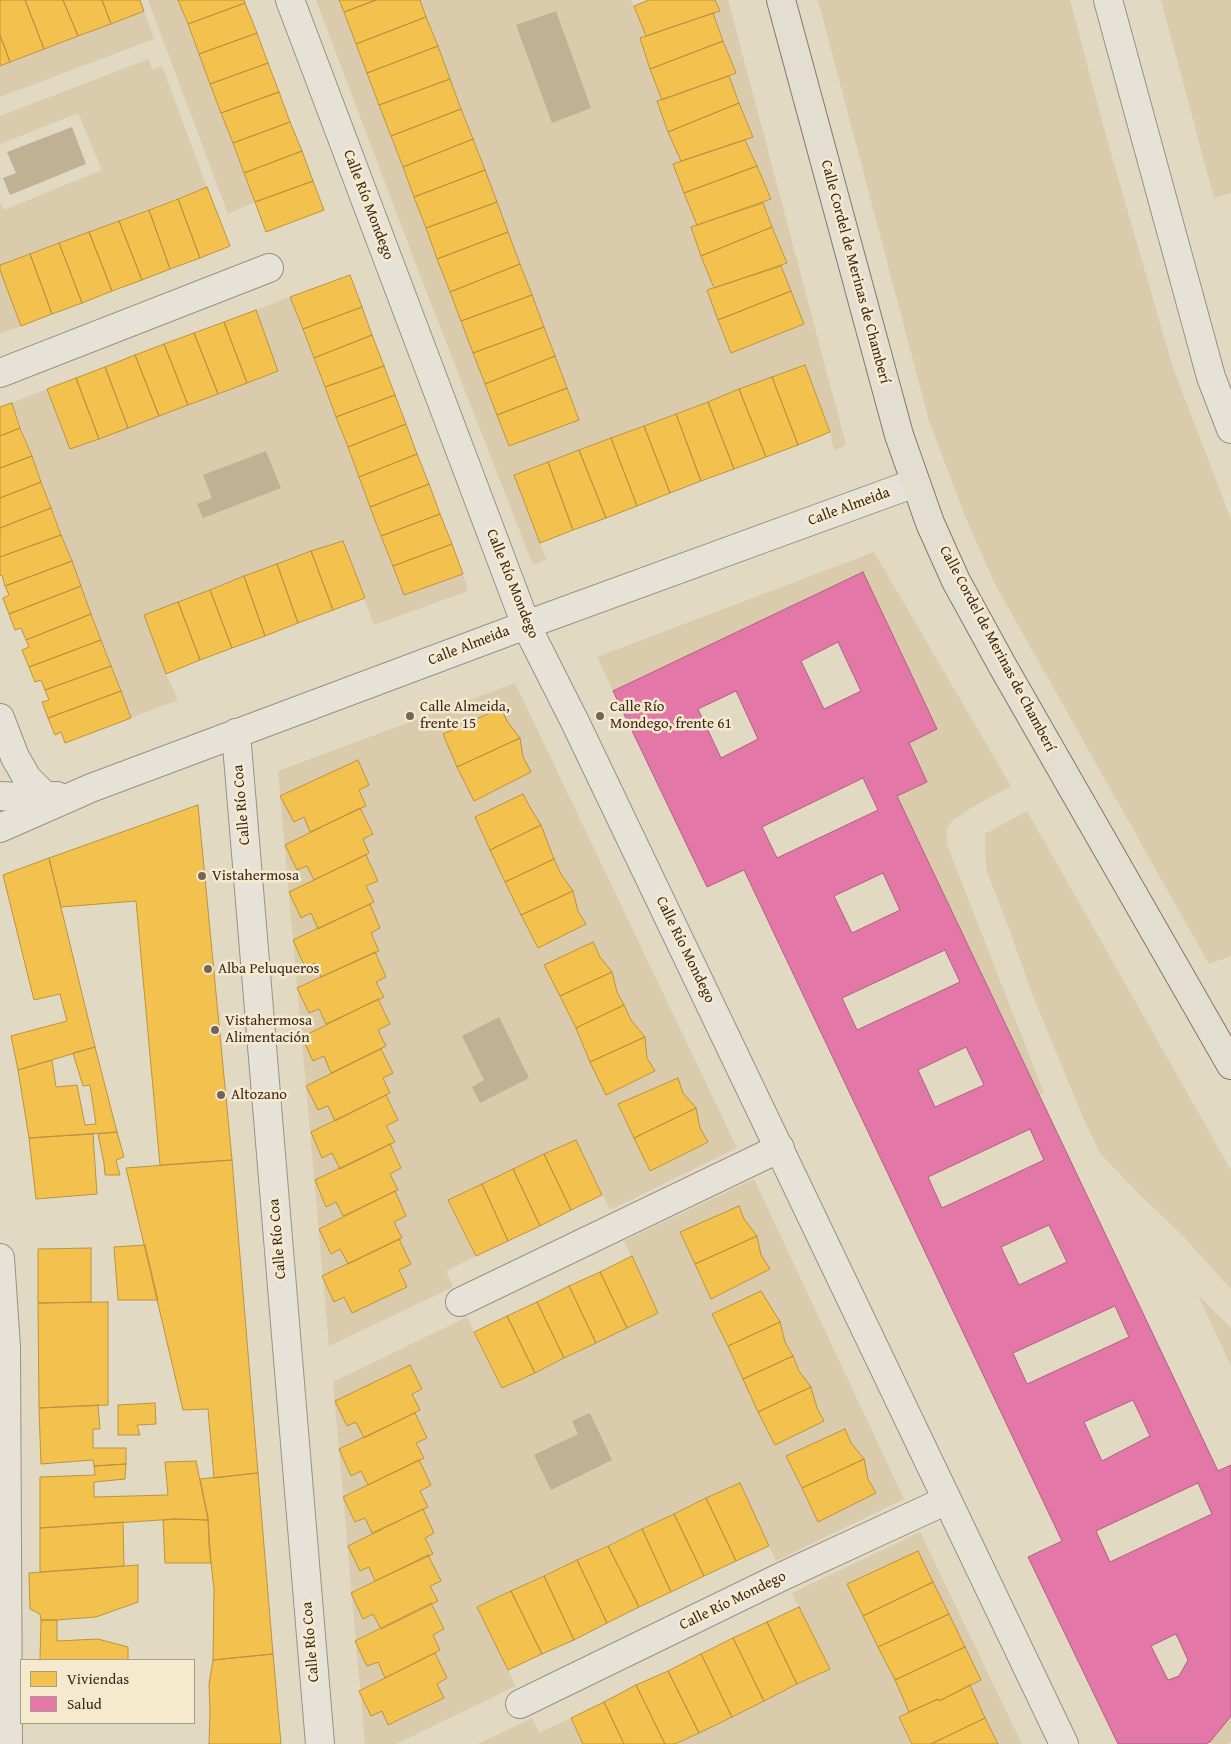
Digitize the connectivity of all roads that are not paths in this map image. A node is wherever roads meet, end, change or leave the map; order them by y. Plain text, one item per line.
1 (290, 0) edge
2 (781, 0) edge
3 (1108, 0) edge
4 (269, 268) dead end
5 (0, 373) edge
6 (1231, 430) edge
7 (915, 483) junction
8 (526, 625) junction
9 (0, 718) edge
10 (236, 733) junction
11 (80, 792) junction
12 (0, 796) edge
13 (46, 797) junction
14 (0, 828) edge
15 (1231, 1065) edge
16 (780, 1148) junction
17 (0, 1258) edge
18 (460, 1302) dead end
19 (947, 1500) junction
20 (520, 1704) dead end
21 (8, 1744) edge
22 (320, 1744) edge
23 (1064, 1744) edge

1 - 8 street, Calle Río Mondego
2 - 7 main road, Calle Cordel de Merinas de Chamberí
3 - 6 street
4 - 5 street
7 - 8 street, Calle Almeida
7 - 15 main road, Calle Cordel de Merinas de Chamberí
8 - 10 street, Calle Almeida
8 - 16 street, Calle Río Mondego
9 - 13 street
10 - 11 street, Calle Almeida
10 - 22 street, Calle Río Coa
11 - 13 street, Calle Almeida
11 - 14 street, Calle Almeida
12 - 13 street, Calle Almeida
16 - 18 street
16 - 19 street, Calle Río Mondego
17 - 21 street
19 - 20 street, Calle Río Mondego
19 - 23 street, Calle Río Mondego

